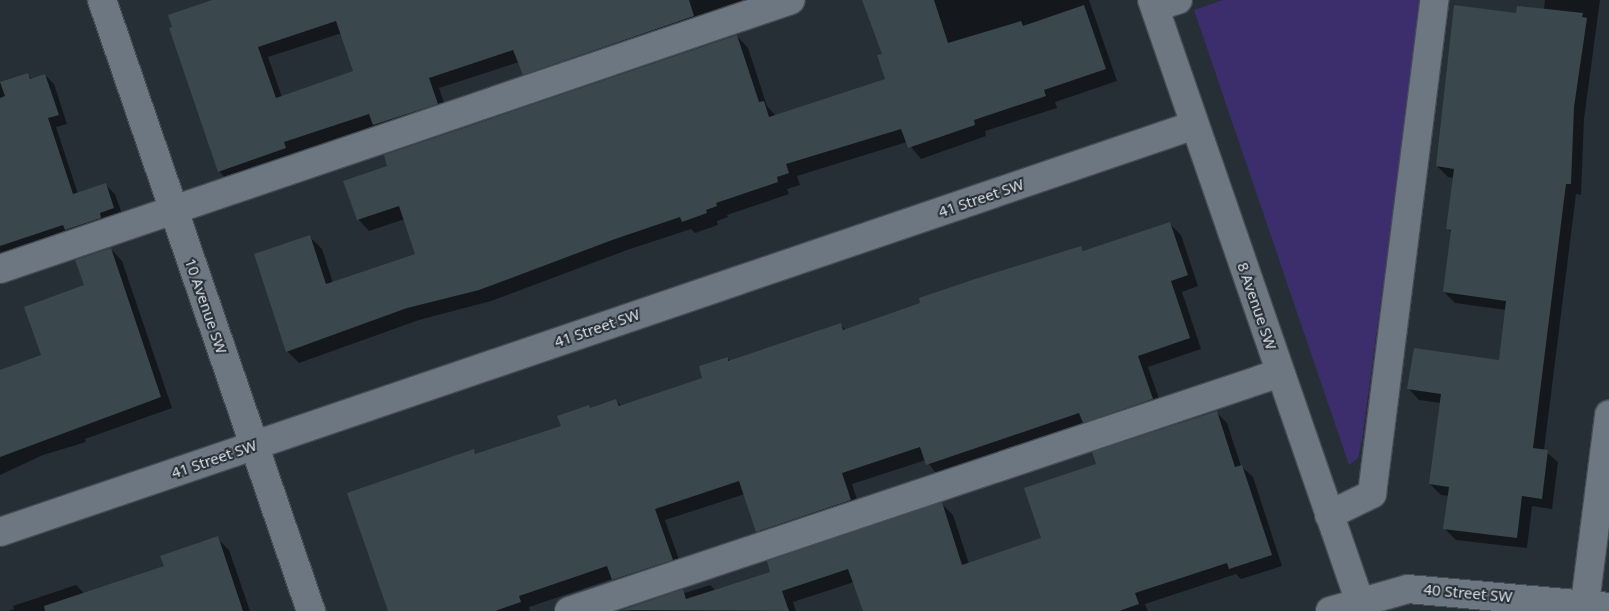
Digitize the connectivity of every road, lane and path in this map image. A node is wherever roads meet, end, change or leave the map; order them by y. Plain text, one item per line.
1 (102, 0) edge
2 (791, 0) edge
3 (1434, 0) edge
4 (1162, 2) edge
5 (1195, 125) junction
6 (172, 209) junction
7 (0, 269) edge
8 (1280, 373) junction
9 (1609, 415) edge
10 (254, 445) junction
11 (1329, 514) junction
12 (0, 532) edge
13 (1361, 606) edge
14 (1592, 608) edge
15 (311, 611) edge
16 (569, 611) edge
17 (1330, 611) edge

1 - 6 street, 10 Avenue SW
2 - 6 street
3 - 11 street
4 - 5 street, 8 Avenue SW
5 - 8 street, 8 Avenue SW
5 - 10 street, 41 Street SW
6 - 7 street
6 - 10 street, 10 Avenue SW
8 - 11 street, 8 Avenue SW
8 - 16 street
9 - 14 street
10 - 12 street, 41 Street SW
10 - 15 street, 10 Avenue SW
11 - 13 street, 8 Avenue SW
13 - 14 street, 40 Street SW
13 - 17 street, 40 Street SW

